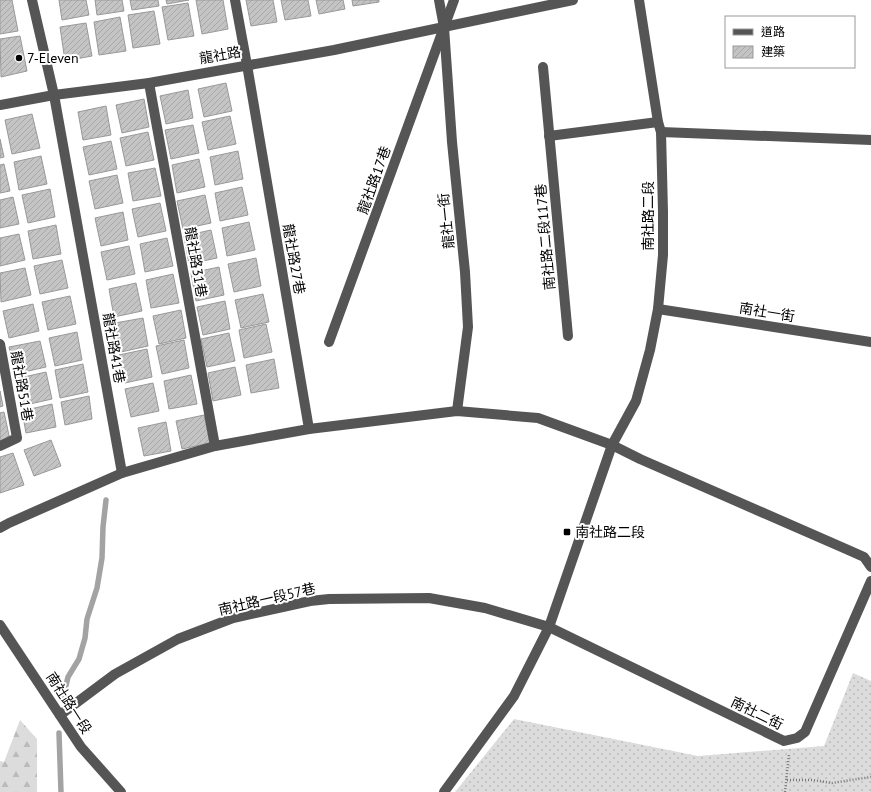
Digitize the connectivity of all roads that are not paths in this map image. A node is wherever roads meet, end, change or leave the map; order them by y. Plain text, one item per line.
1 (32, 0) edge
2 (235, 0) edge
3 (439, 0) edge
4 (454, 0) edge
5 (574, 0) edge
6 (639, 0) edge
7 (444, 27) junction
8 (247, 65) junction
9 (543, 67) dead end
10 (149, 82) junction
11 (54, 95) junction
12 (0, 105) edge
13 (658, 122) junction
14 (661, 132) junction
15 (549, 136) junction
16 (871, 140) edge
17 (658, 310) junction
18 (568, 336) dead end
19 (329, 342) dead end
20 (871, 342) edge
21 (0, 344) edge
22 (457, 411) junction
23 (309, 429) junction
24 (612, 445) junction
25 (0, 446) edge
26 (215, 446) junction
27 (122, 473) junction
28 (0, 528) edge
29 (871, 567) edge
30 (871, 581) edge
31 (0, 625) edge
32 (549, 626) junction
33 (60, 715) junction
34 (121, 792) edge
35 (444, 792) edge

1 - 11 street, 龍社路41巷
2 - 8 street, 龍社路27巷
3 - 7 street, 龍社一街
4 - 7 street, 龍社路17巷
5 - 7 street, 龍社路
6 - 13 street, 南社路二段
7 - 8 street, 龍社路
7 - 19 street, 龍社路17巷
7 - 22 street, 龍社一街
8 - 10 street, 龍社路
8 - 23 street, 龍社路27巷
9 - 15 street, 南社路二段117巷
10 - 11 street, 龍社路
10 - 26 street, 龍社路31巷
11 - 12 street, 龍社路
11 - 27 street, 龍社路41巷
13 - 14 street, 南社路二段
13 - 15 street
14 - 16 street
14 - 17 street, 南社路二段
15 - 18 street, 南社路二段117巷
17 - 20 street, 南社一街
17 - 24 street, 南社路二段
21 - 25 street, 龍社路51巷
22 - 23 street
22 - 24 street
23 - 26 street
24 - 29 street
24 - 32 street, 南社路二段
26 - 27 street
27 - 28 street
30 - 32 street, 南社二街
31 - 33 street, 南社路一段
32 - 33 street, 南社路一段57巷
32 - 35 street, 南社路二段
33 - 34 street, 南社路一段

